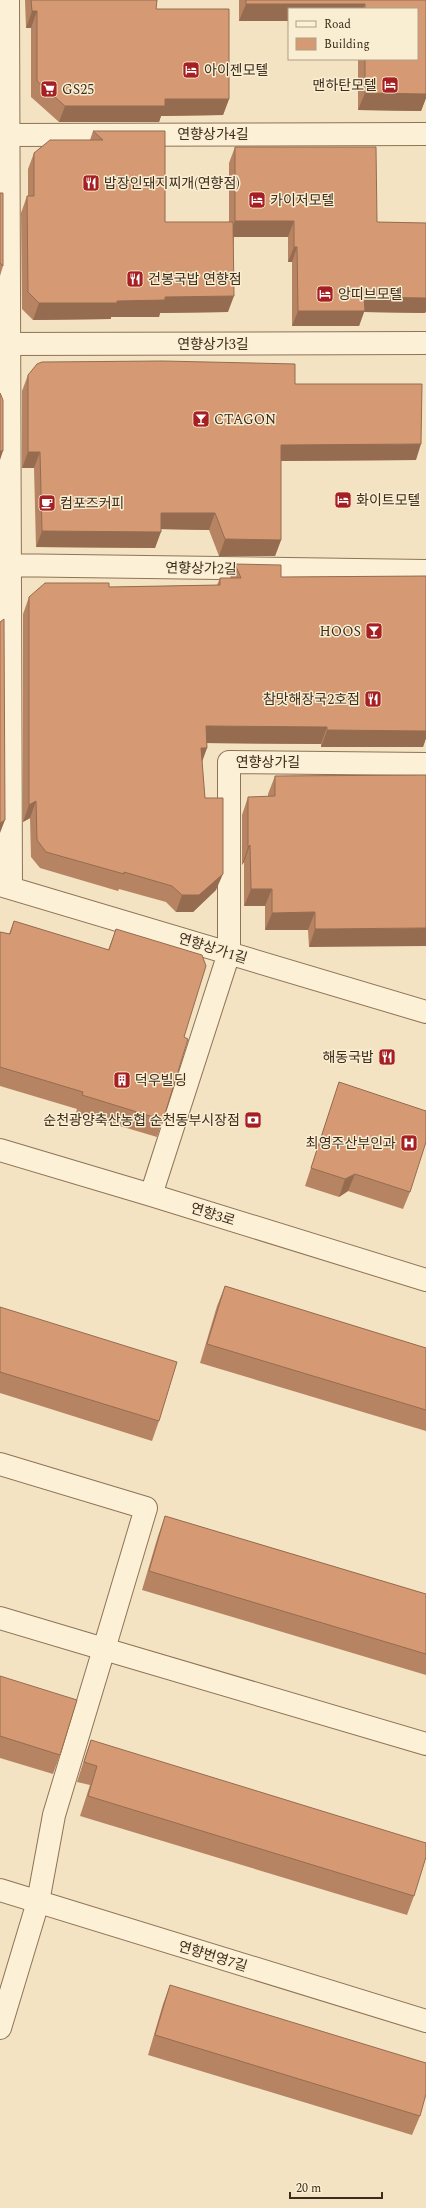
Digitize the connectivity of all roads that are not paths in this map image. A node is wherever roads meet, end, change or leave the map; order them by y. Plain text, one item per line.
1 (8, 0) edge
2 (426, 134) edge
3 (5, 135) edge
4 (426, 343) edge
5 (5, 344) edge
6 (5, 565) edge
7 (426, 571) edge
8 (426, 764) edge
9 (5, 886) edge
10 (229, 953) junction
11 (426, 1012) edge
12 (0, 1150) edge
13 (151, 1195) junction
14 (426, 1280) edge
15 (0, 1464) edge
16 (0, 1618) edge
17 (104, 1649) junction
18 (426, 1744) edge
19 (0, 1890) edge
20 (38, 1902) junction
21 (426, 2021) edge
22 (0, 2028) edge

1 - 3 street
2 - 3 street, 연향상가4길
3 - 5 street
4 - 5 street, 연향상가3길
5 - 6 street
6 - 7 street, 연향상가2길
6 - 9 street
8 - 10 street, 연향상가길
9 - 10 street, 연향상가1길
10 - 11 street, 연향상가1길
10 - 13 street
12 - 13 street, 연향3로
13 - 14 street, 연향3로
15 - 17 street
16 - 17 street
17 - 18 street
17 - 20 street
19 - 20 street, 연향번영7길
20 - 21 street, 연향번영7길
20 - 22 street

